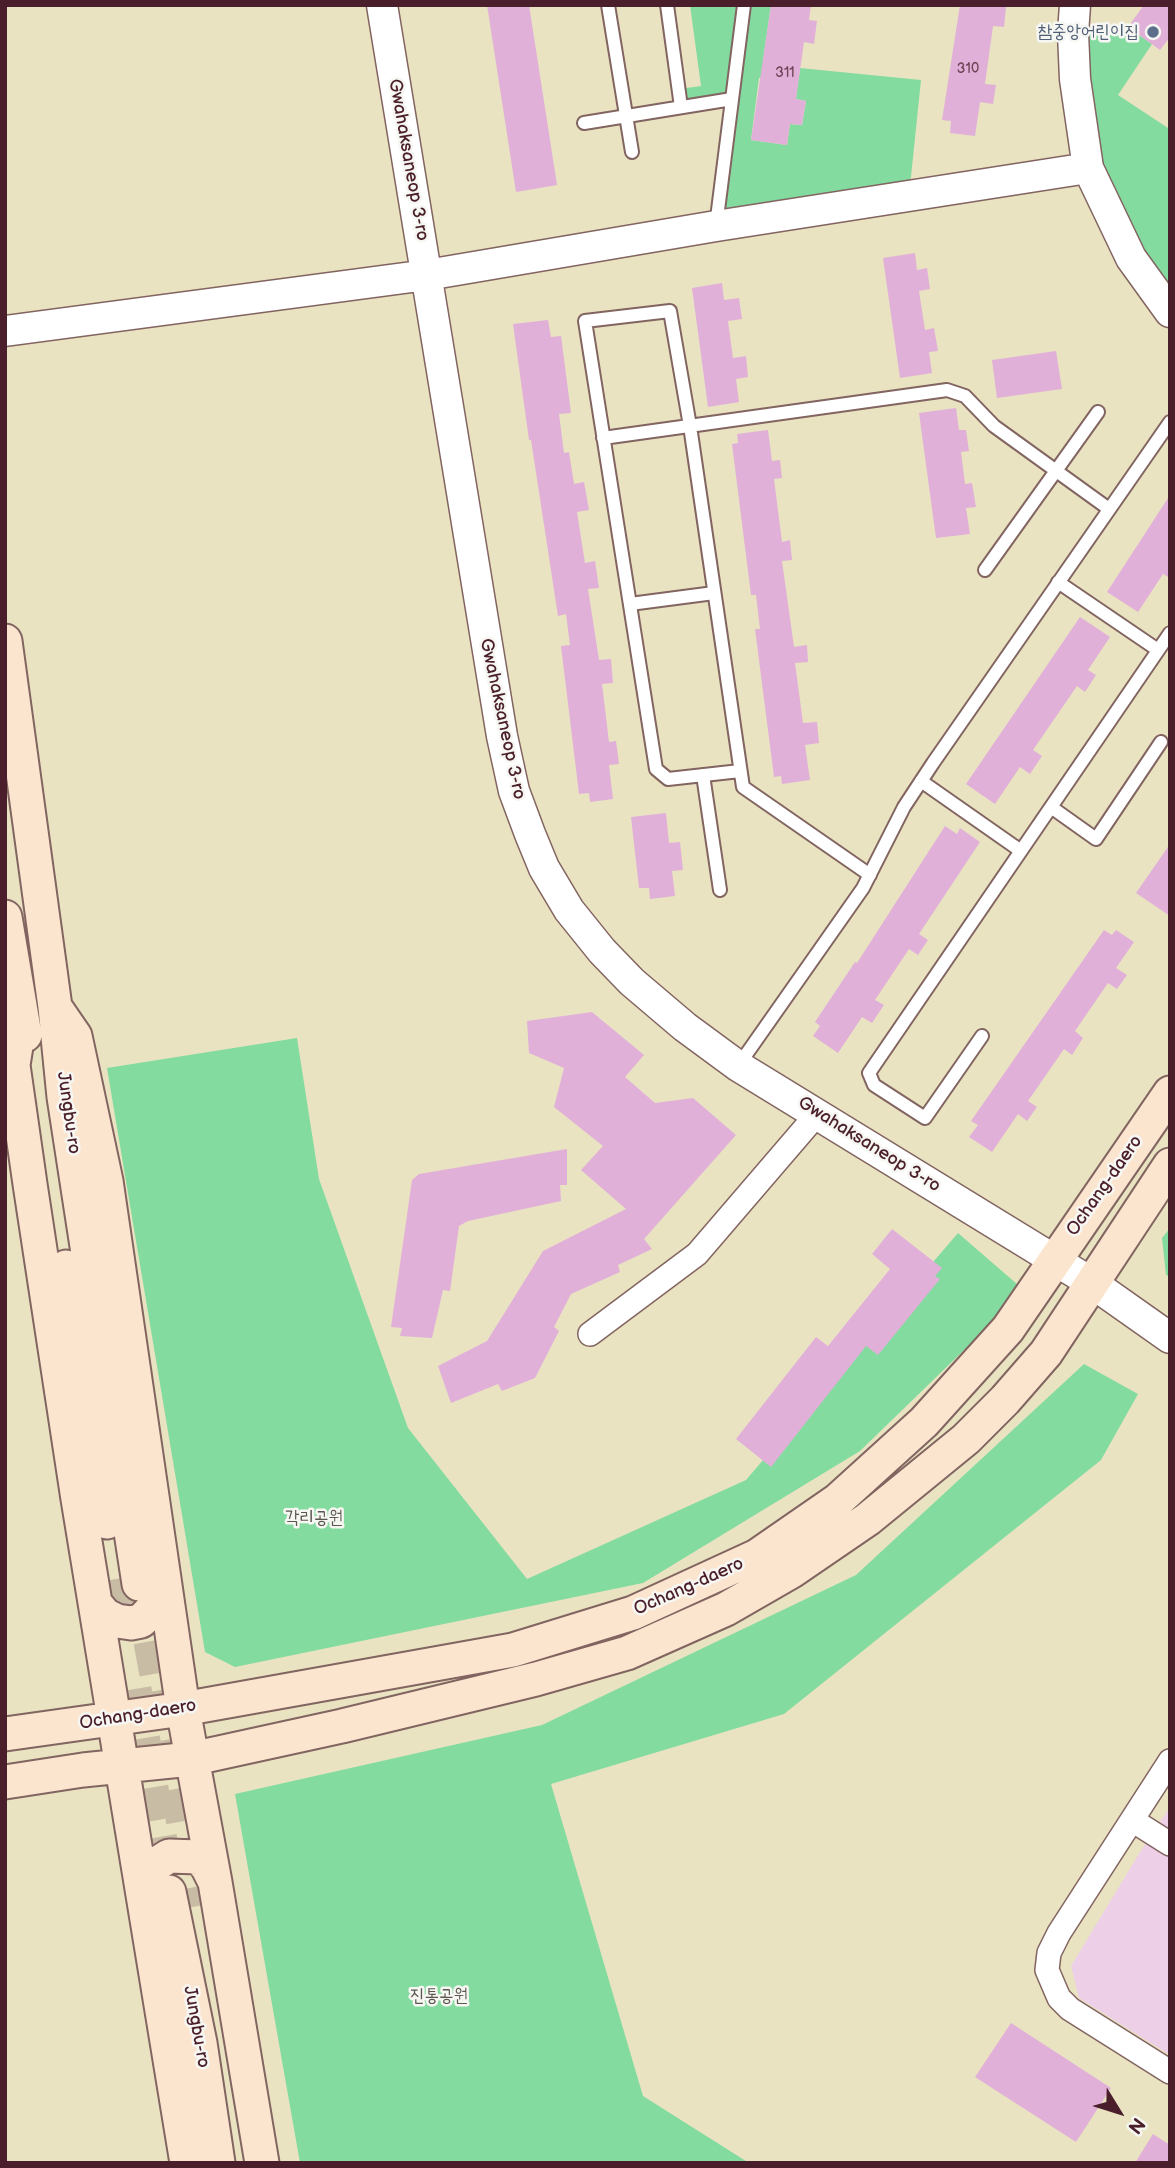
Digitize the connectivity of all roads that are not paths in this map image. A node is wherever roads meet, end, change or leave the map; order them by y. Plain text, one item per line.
1 (382, 5) edge
2 (608, 5) edge
3 (667, 5) edge
4 (744, 5) edge
5 (1075, 5) edge
6 (733, 99) junction
7 (681, 107) junction
8 (624, 116) junction
9 (584, 123) dead end
10 (632, 152) dead end
11 (1088, 168) junction
12 (716, 226) junction
13 (427, 275) junction
14 (1170, 312) edge
15 (5, 331) edge
16 (1098, 412) dead end
17 (1170, 422) edge
18 (690, 426) junction
19 (603, 438) junction
20 (1056, 471) junction
21 (1109, 509) junction
22 (985, 570) dead end
23 (1058, 582) junction
24 (714, 593) junction
25 (629, 604) junction
26 (1170, 633) edge
27 (5, 641) edge
28 (1158, 650) junction
29 (1161, 742) dead end
30 (740, 771) junction
31 (703, 775) junction
32 (921, 781) junction
33 (1051, 807) junction
34 (1021, 851) junction
35 (870, 875) junction
36 (720, 890) dead end
37 (5, 917) edge
38 (982, 1037) dead end
39 (738, 1066) junction
40 (1170, 1093) edge
41 (818, 1114) junction
42 (1170, 1165) edge
43 (1054, 1260) junction
44 (1092, 1283) junction
45 (590, 1334) dead end
46 (1170, 1338) edge
47 (129, 1588) junction
48 (183, 1709) junction
49 (114, 1720) junction
50 (5, 1734) edge
51 (191, 1759) junction
52 (1170, 1761) edge
53 (122, 1768) junction
54 (5, 1782) edge
55 (1132, 1820) junction
56 (1170, 1844) edge
57 (182, 1896) junction
58 (1170, 2072) edge
59 (187, 2163) edge
60 (218, 2163) edge
61 (236, 2163) edge
62 (262, 2163) edge

1 - 13 street, Gwahaksaneop 3-ro
2 - 8 lane
3 - 7 lane
4 - 6 lane
5 - 11 street
6 - 7 lane
6 - 12 lane
7 - 8 lane
8 - 9 lane
8 - 10 lane
11 - 12 street
11 - 14 street
12 - 13 street
13 - 15 street
13 - 39 street, Gwahaksaneop 3-ro
16 - 20 lane
17 - 21 lane
18 - 19 lane
18 - 19 lane
18 - 20 lane
18 - 24 lane
19 - 25 lane
20 - 21 lane
20 - 22 lane
21 - 23 lane
23 - 28 lane
23 - 32 lane
24 - 25 lane
24 - 30 lane
25 - 31 lane
26 - 28 lane
27 - 47 main road
28 - 33 lane
29 - 33 lane
30 - 31 lane
30 - 35 lane
31 - 36 lane
32 - 34 lane
32 - 35 lane
33 - 34 lane
34 - 38 lane
35 - 39 lane
37 - 47 main road
39 - 41 street, Gwahaksaneop 3-ro
40 - 43 main road, Ochang-daero
41 - 43 street, Gwahaksaneop 3-ro
41 - 45 street
42 - 44 main road, Ochang-daero
43 - 44 street, Gwahaksaneop 3-ro
43 - 48 main road, Ochang-daero
44 - 46 street, Gwahaksaneop 3-ro
44 - 51 main road, Ochang-daero
47 - 48 main road
47 - 49 main road
48 - 49 main road, Ochang-daero
48 - 51 main road
49 - 50 main road, Ochang-daero
49 - 53 main road
51 - 53 main road, Ochang-daero
51 - 57 main road
52 - 55 street
53 - 54 main road, Ochang-daero
53 - 57 main road
55 - 56 street
55 - 58 street
57 - 59 main road
57 - 60 main road, Jungbu-ro
57 - 61 main road, Jungbu-ro
57 - 62 main road

